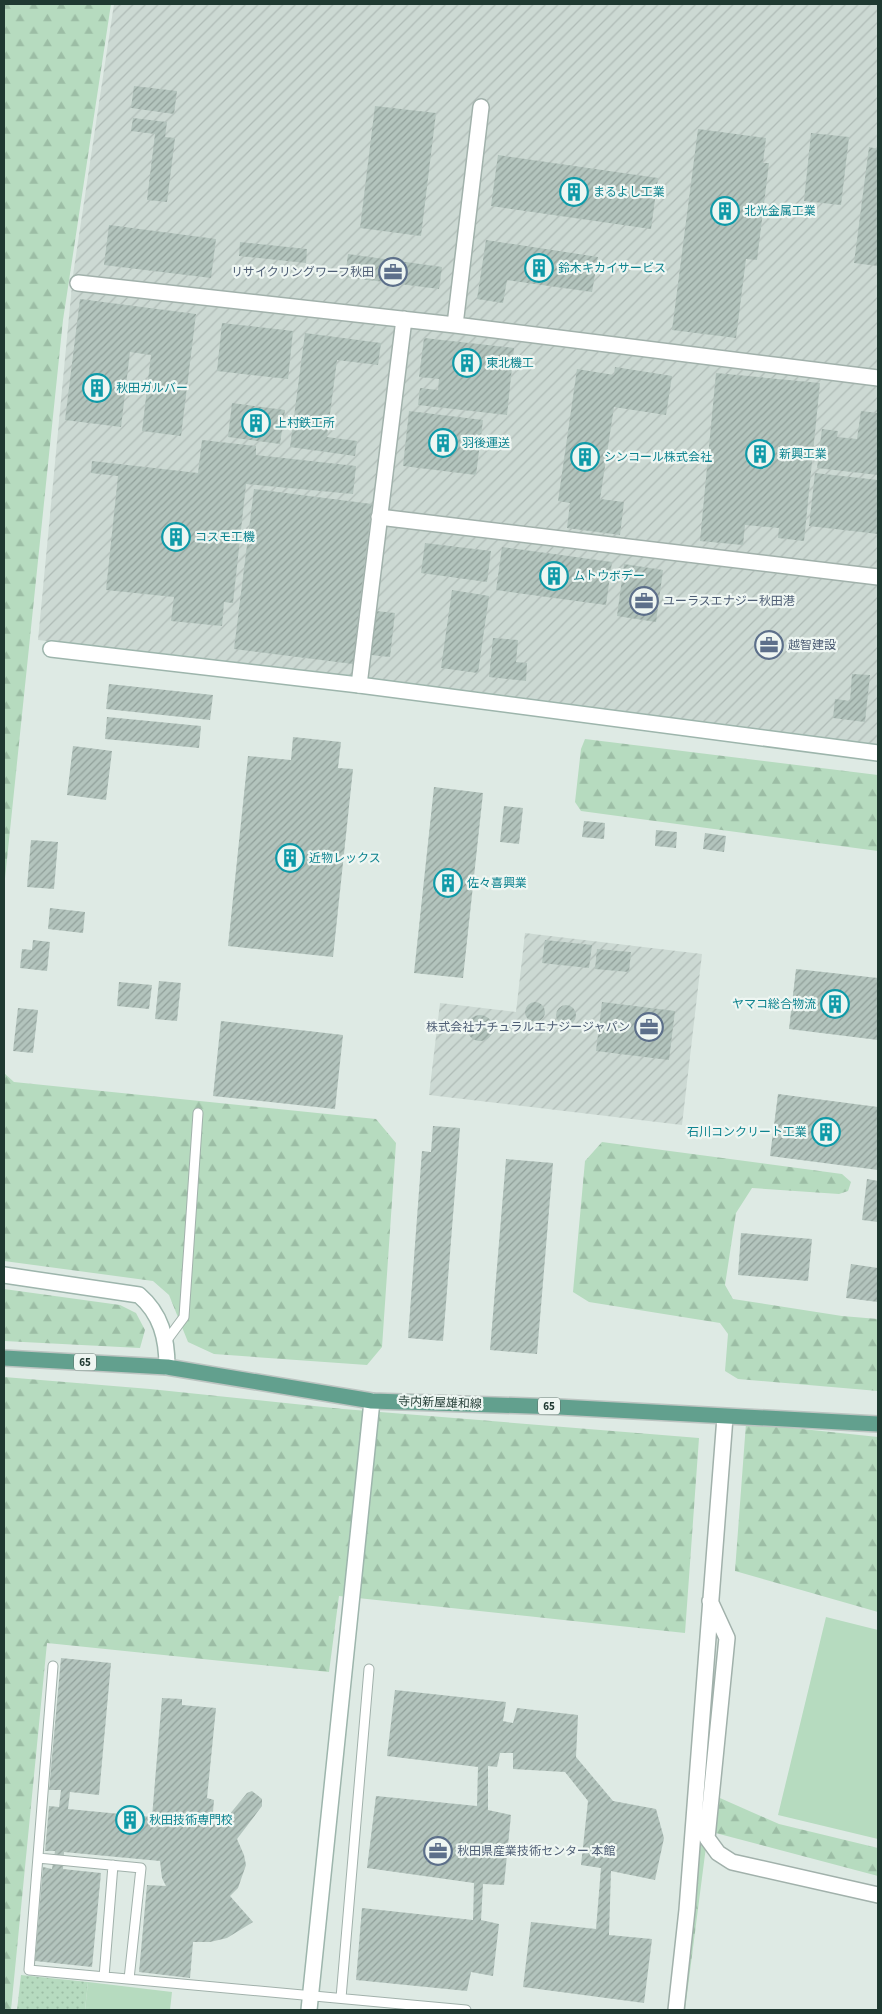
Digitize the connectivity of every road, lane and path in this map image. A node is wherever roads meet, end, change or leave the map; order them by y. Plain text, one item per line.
1 (481, 107) dead end
2 (78, 283) dead end
3 (404, 319) junction
4 (455, 325) junction
5 (878, 378) edge
6 (379, 517) junction
7 (878, 577) edge
8 (51, 649) dead end
9 (359, 684) junction
10 (878, 753) edge
11 (198, 1113) dead end
12 (4, 1275) edge
13 (167, 1340) junction
14 (4, 1358) edge
15 (167, 1367) junction
16 (372, 1400) junction
17 (725, 1417) junction
18 (878, 1424) edge
19 (710, 1601) junction
20 (54, 1666) dead end
21 (369, 1670) dead end
22 (38, 1858) junction
23 (113, 1865) junction
24 (878, 1895) edge
25 (104, 1977) junction
26 (129, 1979) junction
27 (341, 1998) junction
28 (310, 2003) edge
29 (466, 2010) edge
30 (676, 2010) edge

1 - 4 street
2 - 3 street
3 - 4 street
3 - 6 street
4 - 5 street
6 - 7 street
6 - 9 street
8 - 9 street
9 - 10 street
11 - 13 lane
12 - 13 street
13 - 15 street
14 - 15 main road, 寺内新屋雄和線 / 65
15 - 16 main road, 寺内新屋雄和線 / 65
16 - 17 main road, 寺内新屋雄和線 / 65
16 - 28 street
17 - 18 main road, 寺内新屋雄和線 / 65
17 - 19 street
19 - 24 street
19 - 30 street
20 - 22 lane
21 - 27 lane
22 - 23 lane
22 - 25 lane
23 - 25 lane
23 - 26 lane
25 - 26 lane
26 - 28 lane
27 - 28 lane
27 - 29 lane

